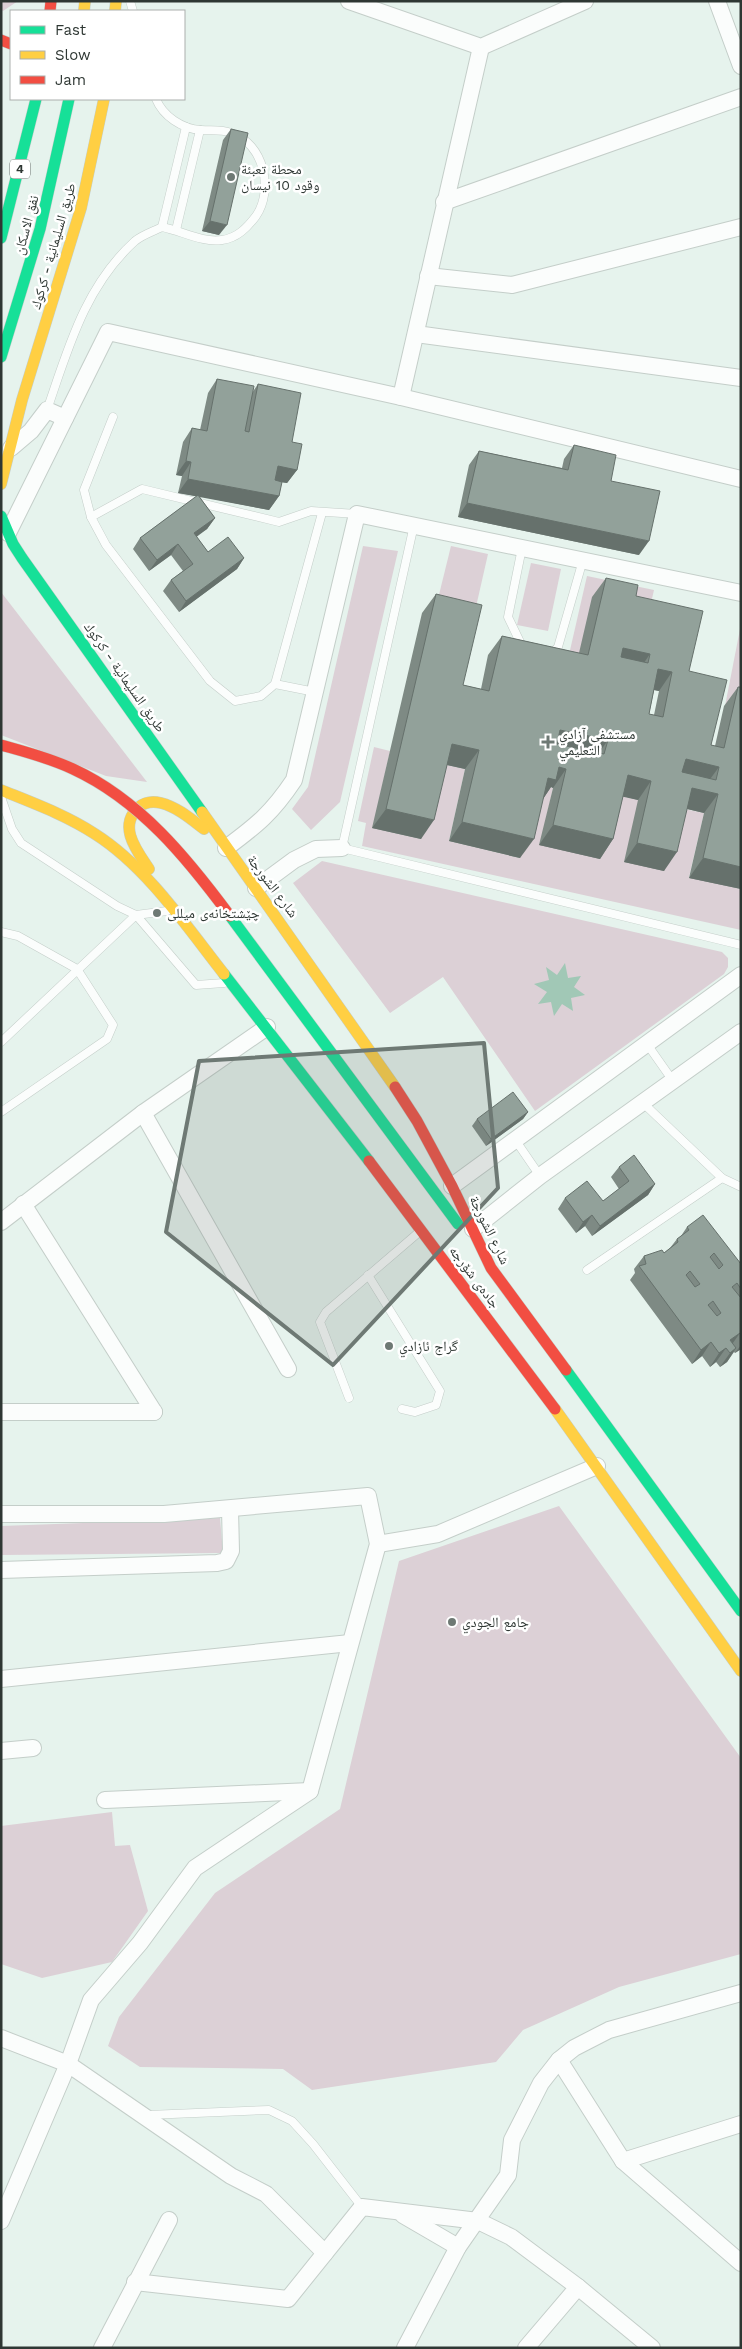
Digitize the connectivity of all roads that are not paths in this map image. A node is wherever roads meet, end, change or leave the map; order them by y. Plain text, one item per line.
1 (349, 1) edge
2 (585, 1) edge
3 (717, 1) edge
4 (480, 47) junction
5 (741, 66) edge
6 (741, 98) edge
7 (36, 100) edge
8 (69, 100) edge
9 (104, 100) edge
10 (156, 100) edge
11 (186, 127) junction
12 (200, 130) junction
13 (444, 202) junction
14 (162, 227) junction
15 (741, 227) edge
16 (176, 230) junction
17 (1, 238) edge
18 (428, 276) junction
19 (416, 334) junction
20 (1, 357) edge
21 (741, 378) edge
22 (401, 397) junction
23 (47, 410) junction
24 (113, 417) dead end
25 (65, 418) junction
26 (11, 448) junction
27 (1, 464) edge
28 (741, 479) edge
29 (1, 484) edge
30 (322, 513) junction
31 (357, 514) junction
32 (1, 516) edge
33 (91, 517) junction
34 (414, 525) junction
35 (8, 533) junction
36 (522, 548) junction
37 (583, 560) junction
38 (741, 593) edge
39 (527, 649) edge
40 (545, 657) edge
41 (275, 684) junction
42 (315, 692) junction
43 (1, 745) edge
44 (12, 780) dead end
45 (1, 790) edge
46 (1, 797) edge
47 (44, 807) junction
48 (342, 848) junction
49 (227, 850) junction
50 (256, 888) junction
51 (174, 910) junction
52 (136, 915) junction
53 (1, 932) edge
54 (741, 944) edge
55 (77, 969) junction
56 (741, 975) edge
57 (231, 983) junction
58 (267, 1027) junction
59 (741, 1032) edge
60 (1, 1042) edge
61 (647, 1044) junction
62 (673, 1081) junction
63 (643, 1103) junction
64 (1, 1112) edge
65 (143, 1113) junction
66 (516, 1141) junction
67 (540, 1176) junction
68 (722, 1178) junction
69 (452, 1186) junction
70 (741, 1187) edge
71 (23, 1204) junction
72 (1, 1222) edge
73 (473, 1229) junction
74 (421, 1230) junction
75 (491, 1268) junction
76 (587, 1270) dead end
77 (368, 1275) junction
78 (288, 1369) dead end
79 (349, 1398) dead end
80 (402, 1409) dead end
81 (1, 1412) edge
82 (597, 1466) junction
83 (230, 1509) junction
84 (1, 1514) edge
85 (378, 1544) junction
86 (1, 1570) edge
87 (741, 1611) edge
88 (350, 1643) junction
89 (741, 1671) edge
90 (1, 1679) edge
91 (33, 1748) dead end
92 (1, 1750) edge
93 (310, 1791) junction
94 (105, 1800) dead end
95 (741, 1993) edge
96 (1, 2038) edge
97 (558, 2060) junction
98 (68, 2064) junction
99 (141, 2116) junction
100 (741, 2124) edge
101 (622, 2160) junction
102 (362, 2207) junction
103 (397, 2211) junction
104 (169, 2220) dead end
105 (478, 2220) junction
106 (1, 2221) edge
107 (458, 2247) junction
108 (324, 2253) junction
109 (741, 2263) edge
110 (135, 2282) junction
111 (578, 2286) junction
112 (102, 2348) edge
113 (404, 2348) edge
114 (526, 2348) edge
115 (652, 2348) edge

1 - 4 street
2 - 4 street
3 - 5 street
4 - 13 street
6 - 13 street
7 - 17 main road, 4
8 - 20 main road, نفق الاسكان
9 - 26 main road, طريق السليمانية - كركوك
10 - 11 lane
11 - 12 lane
11 - 14 lane
12 - 16 lane
12 - 16 lane
13 - 18 street
14 - 16 lane
14 - 23 lane
15 - 18 street
18 - 19 street
19 - 21 street
19 - 22 street
22 - 25 street
22 - 28 street
23 - 25 street
23 - 26 street
24 - 33 lane
25 - 35 street
26 - 27 main road
26 - 29 main road
30 - 31 lane
30 - 33 lane
30 - 41 lane
31 - 34 street
31 - 42 street
32 - 35 main road, طريق السليمانية - كركوك
33 - 41 lane
34 - 36 street
34 - 48 lane
35 - 49 main road, طريق السليمانية - كركوك
36 - 37 street
36 - 39 lane
37 - 38 street
37 - 40 lane
41 - 42 lane
42 - 49 street
43 - 75 main road, bridge
44 - 47 main road
45 - 47 main road
46 - 52 lane
47 - 51 main road
48 - 50 street
48 - 54 lane
49 - 50 main road, شارع الشورجة
49 - 51 main road
50 - 69 main road, شارع الشورجة
51 - 52 lane
51 - 57 main road, جادەی شۆرجە
52 - 55 lane
52 - 57 lane
53 - 55 lane
55 - 60 lane
55 - 64 lane
56 - 61 street
57 - 58 main road, جادەی شۆرجە
58 - 65 street
58 - 74 main road, جادەی شۆرجە
59 - 62 street
61 - 62 lane
61 - 66 street
62 - 63 street
63 - 67 street
63 - 68 lane
65 - 71 street
65 - 78 street
66 - 67 lane
66 - 69 street
67 - 73 street
68 - 70 lane
68 - 76 lane
69 - 73 main road, شارع الشورجة
71 - 72 street
71 - 81 street
73 - 75 main road, شارع الشورجة
74 - 77 lane
74 - 82 main road, جادەی شۆرجە
75 - 87 main road, شارع الشورجة
77 - 79 lane
77 - 80 lane
82 - 85 street
82 - 89 main road, جادەی شۆرجە
83 - 84 street
83 - 85 street
83 - 86 street
85 - 88 street
88 - 90 street
88 - 93 street
91 - 92 street
93 - 94 street
93 - 98 street
95 - 97 street
96 - 98 street
97 - 101 street
97 - 105 street
98 - 99 street
98 - 106 street
99 - 102 lane
99 - 108 street
100 - 101 street
101 - 109 street
102 - 103 street
102 - 108 street
103 - 105 street
103 - 107 street
104 - 110 street
105 - 107 street
105 - 111 street
107 - 113 street
108 - 110 street
110 - 112 street
111 - 114 street
111 - 115 street

